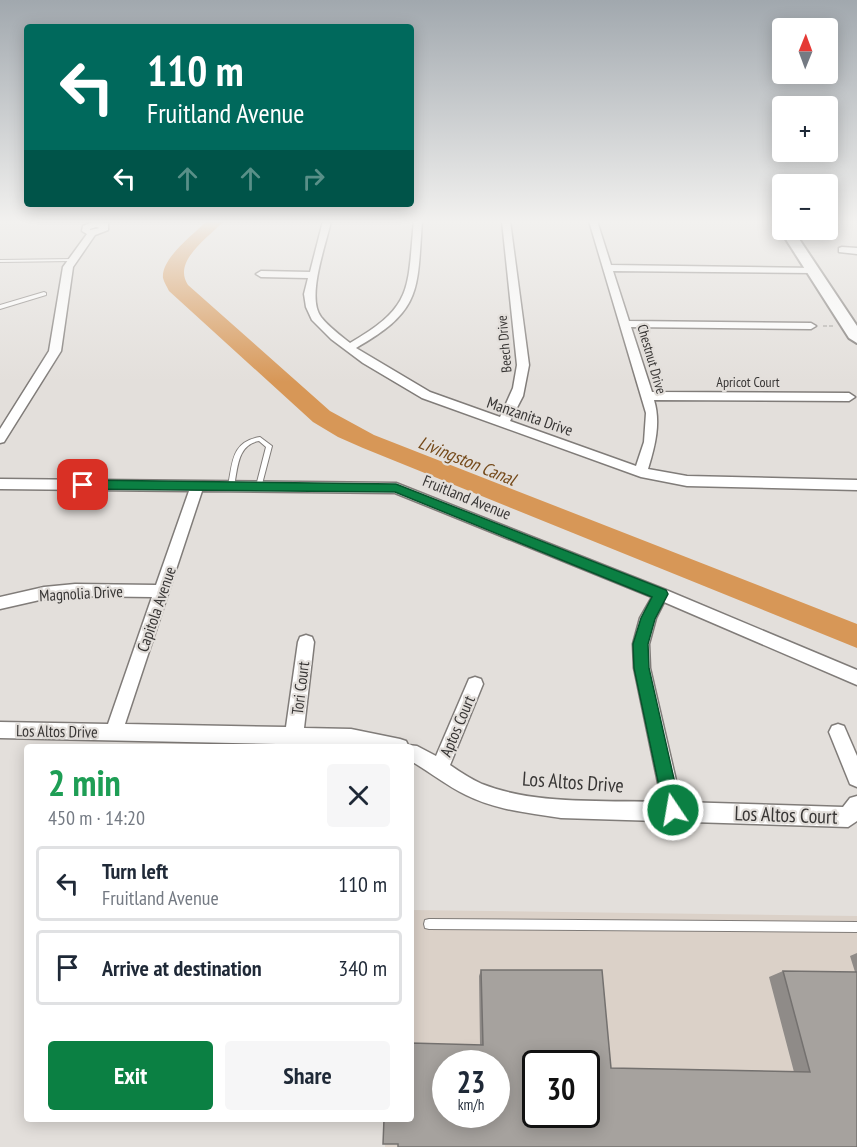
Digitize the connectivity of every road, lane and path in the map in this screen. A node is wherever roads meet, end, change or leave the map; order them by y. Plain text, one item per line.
1 (67, 275) edge
2 (288, 275) edge
3 (313, 275) joint
4 (413, 275) edge
5 (512, 275) edge
6 (611, 275) edge
7 (816, 275) edge
8 (44, 294) dead end
9 (0, 308) edge
10 (626, 324) junction
11 (811, 326) joint
12 (853, 332) edge
13 (350, 347) junction
14 (647, 396) junction
15 (849, 398) dead end
16 (502, 423) junction
17 (0, 439) edge
18 (642, 472) junction
19 (0, 484) edge
20 (857, 485) edge
21 (197, 486) junction
22 (231, 486) junction
23 (259, 486) junction
24 (162, 591) junction
25 (661, 594) junction
26 (0, 603) edge
27 (306, 642) dead end
28 (857, 678) edge
29 (475, 684) dead end
30 (0, 730) edge
31 (114, 732) junction
32 (838, 732) dead end
33 (294, 735) junction
34 (385, 744) edge
35 (414, 754) edge
36 (440, 767) junction
37 (857, 778) edge
38 (857, 805) edge
39 (673, 810) junction
40 (429, 924) dead end
41 (857, 927) edge

1 - 17 street
2 - 3 street
3 - 13 street, Manzanita Drive
4 - 13 street
5 - 16 street, Beech Drive
6 - 10 street, Chestnut Drive
7 - 12 main road
8 - 9 lane
10 - 11 street
10 - 14 street, Chestnut Drive
11 - 12 path
13 - 16 street, Manzanita Drive
14 - 15 street, Apricot Court
14 - 18 street, Chestnut Drive
16 - 18 street, Manzanita Drive
18 - 20 street, Manzanita Drive
19 - 21 street, Fruitland Avenue
21 - 22 street, Fruitland Avenue
21 - 24 street, Capitola Avenue
22 - 23 street, Fruitland Avenue
22 - 23 lane
23 - 25 street, Fruitland Avenue
24 - 26 street, Magnolia Drive
24 - 31 street, Capitola Avenue
25 - 28 street, Fruitland Avenue
25 - 39 street
27 - 33 street, Tori Court
29 - 36 street, Aptos Court
30 - 31 street, Los Altos Drive
31 - 33 street, Los Altos Drive
32 - 37 street
33 - 34 street, Los Altos Drive
35 - 36 street, Los Altos Drive
36 - 39 street, Los Altos Drive
38 - 39 street, Los Altos Court
40 - 41 lane

